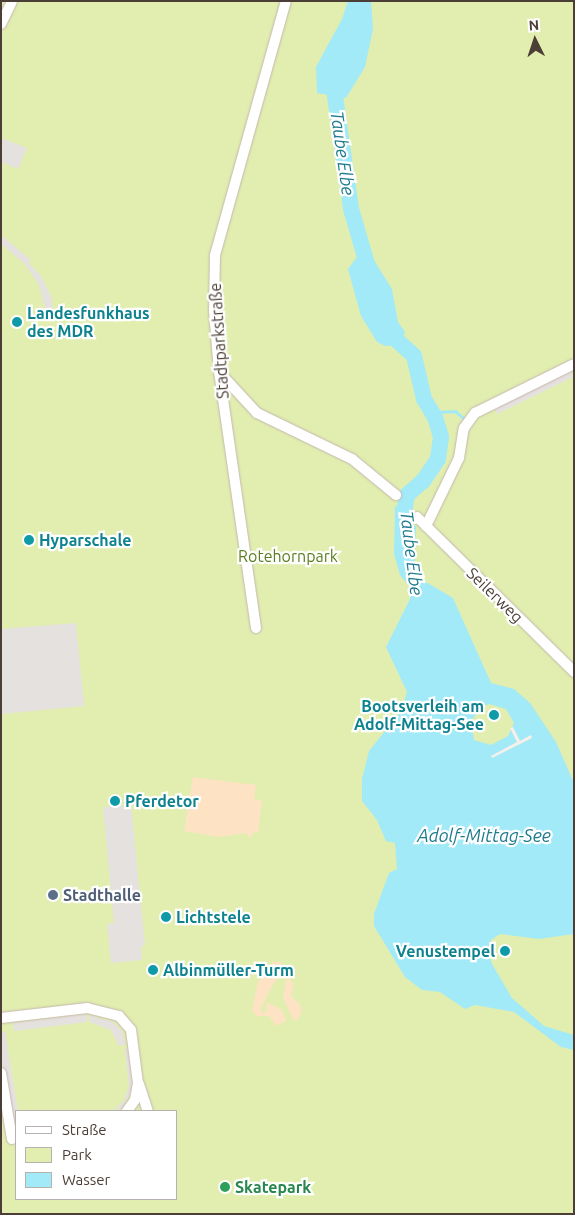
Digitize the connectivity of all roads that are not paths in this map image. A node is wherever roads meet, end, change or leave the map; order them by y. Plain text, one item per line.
1 (12, 1) edge
2 (286, 1) edge
3 (1, 24) edge
4 (574, 364) edge
5 (219, 372) junction
6 (396, 496) dead end
7 (417, 517) dead end
8 (426, 526) junction
9 (256, 628) dead end
10 (574, 672) edge
11 (1, 1018) edge
12 (1, 1073) edge
13 (138, 1083) junction
14 (128, 1110) edge
15 (148, 1110) edge
16 (10, 1139) edge

1 - 3 street
2 - 5 street, Stadtparkstraße
4 - 8 street
5 - 6 street
5 - 9 street, Stadtparkstraße
7 - 8 street, Seilerweg
8 - 10 street, Seilerweg
11 - 13 street
12 - 16 street
13 - 14 street
13 - 15 street

